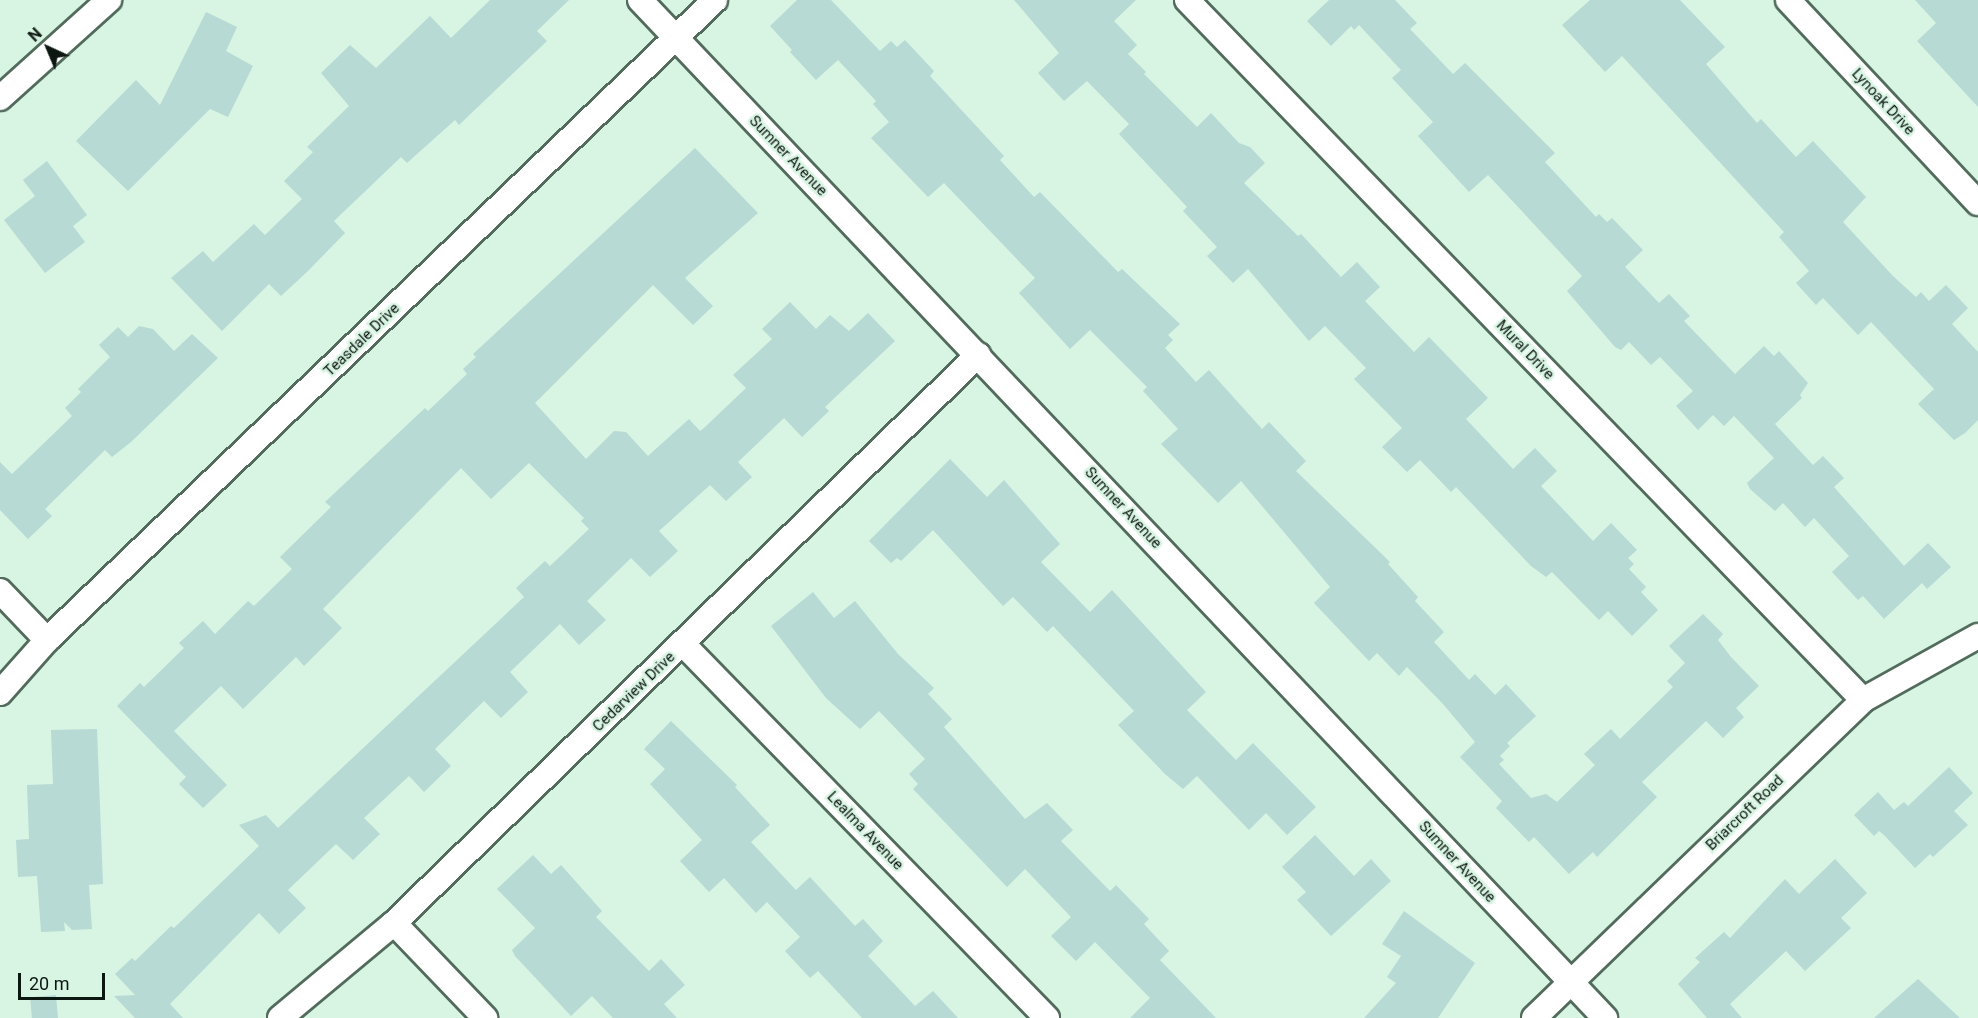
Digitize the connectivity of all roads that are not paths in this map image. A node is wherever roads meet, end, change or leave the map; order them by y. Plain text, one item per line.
1 (109, 0) edge
2 (640, 0) edge
3 (715, 0) edge
4 (1187, 0) edge
5 (1788, 0) edge
6 (677, 39) junction
7 (0, 98) edge
8 (1978, 203) edge
9 (978, 355) junction
10 (0, 591) edge
11 (1978, 636) edge
12 (47, 640) junction
13 (683, 644) junction
14 (0, 693) edge
15 (1863, 700) junction
16 (394, 924) junction
17 (1569, 980) junction
18 (280, 1018) edge
19 (485, 1018) edge
20 (1047, 1018) edge
21 (1534, 1018) edge
22 (1605, 1018) edge

1 - 7 street
2 - 6 street, Sumner Avenue
3 - 6 street
4 - 15 street, Mural Drive
5 - 8 street, Lynoak Drive
6 - 9 street, Sumner Avenue
6 - 12 street, Teasdale Drive
9 - 13 street, Cedarview Drive
9 - 17 street, Sumner Avenue
10 - 12 street
11 - 15 street, Briarcroft Road
12 - 14 street, Teasdale Drive
13 - 16 street, Cedarview Drive
13 - 20 street, Lealma Avenue
15 - 17 street, Briarcroft Road
16 - 18 street, Cedarview Drive
16 - 19 street
17 - 21 street, Briarcroft Road
17 - 22 street, Sumner Avenue

